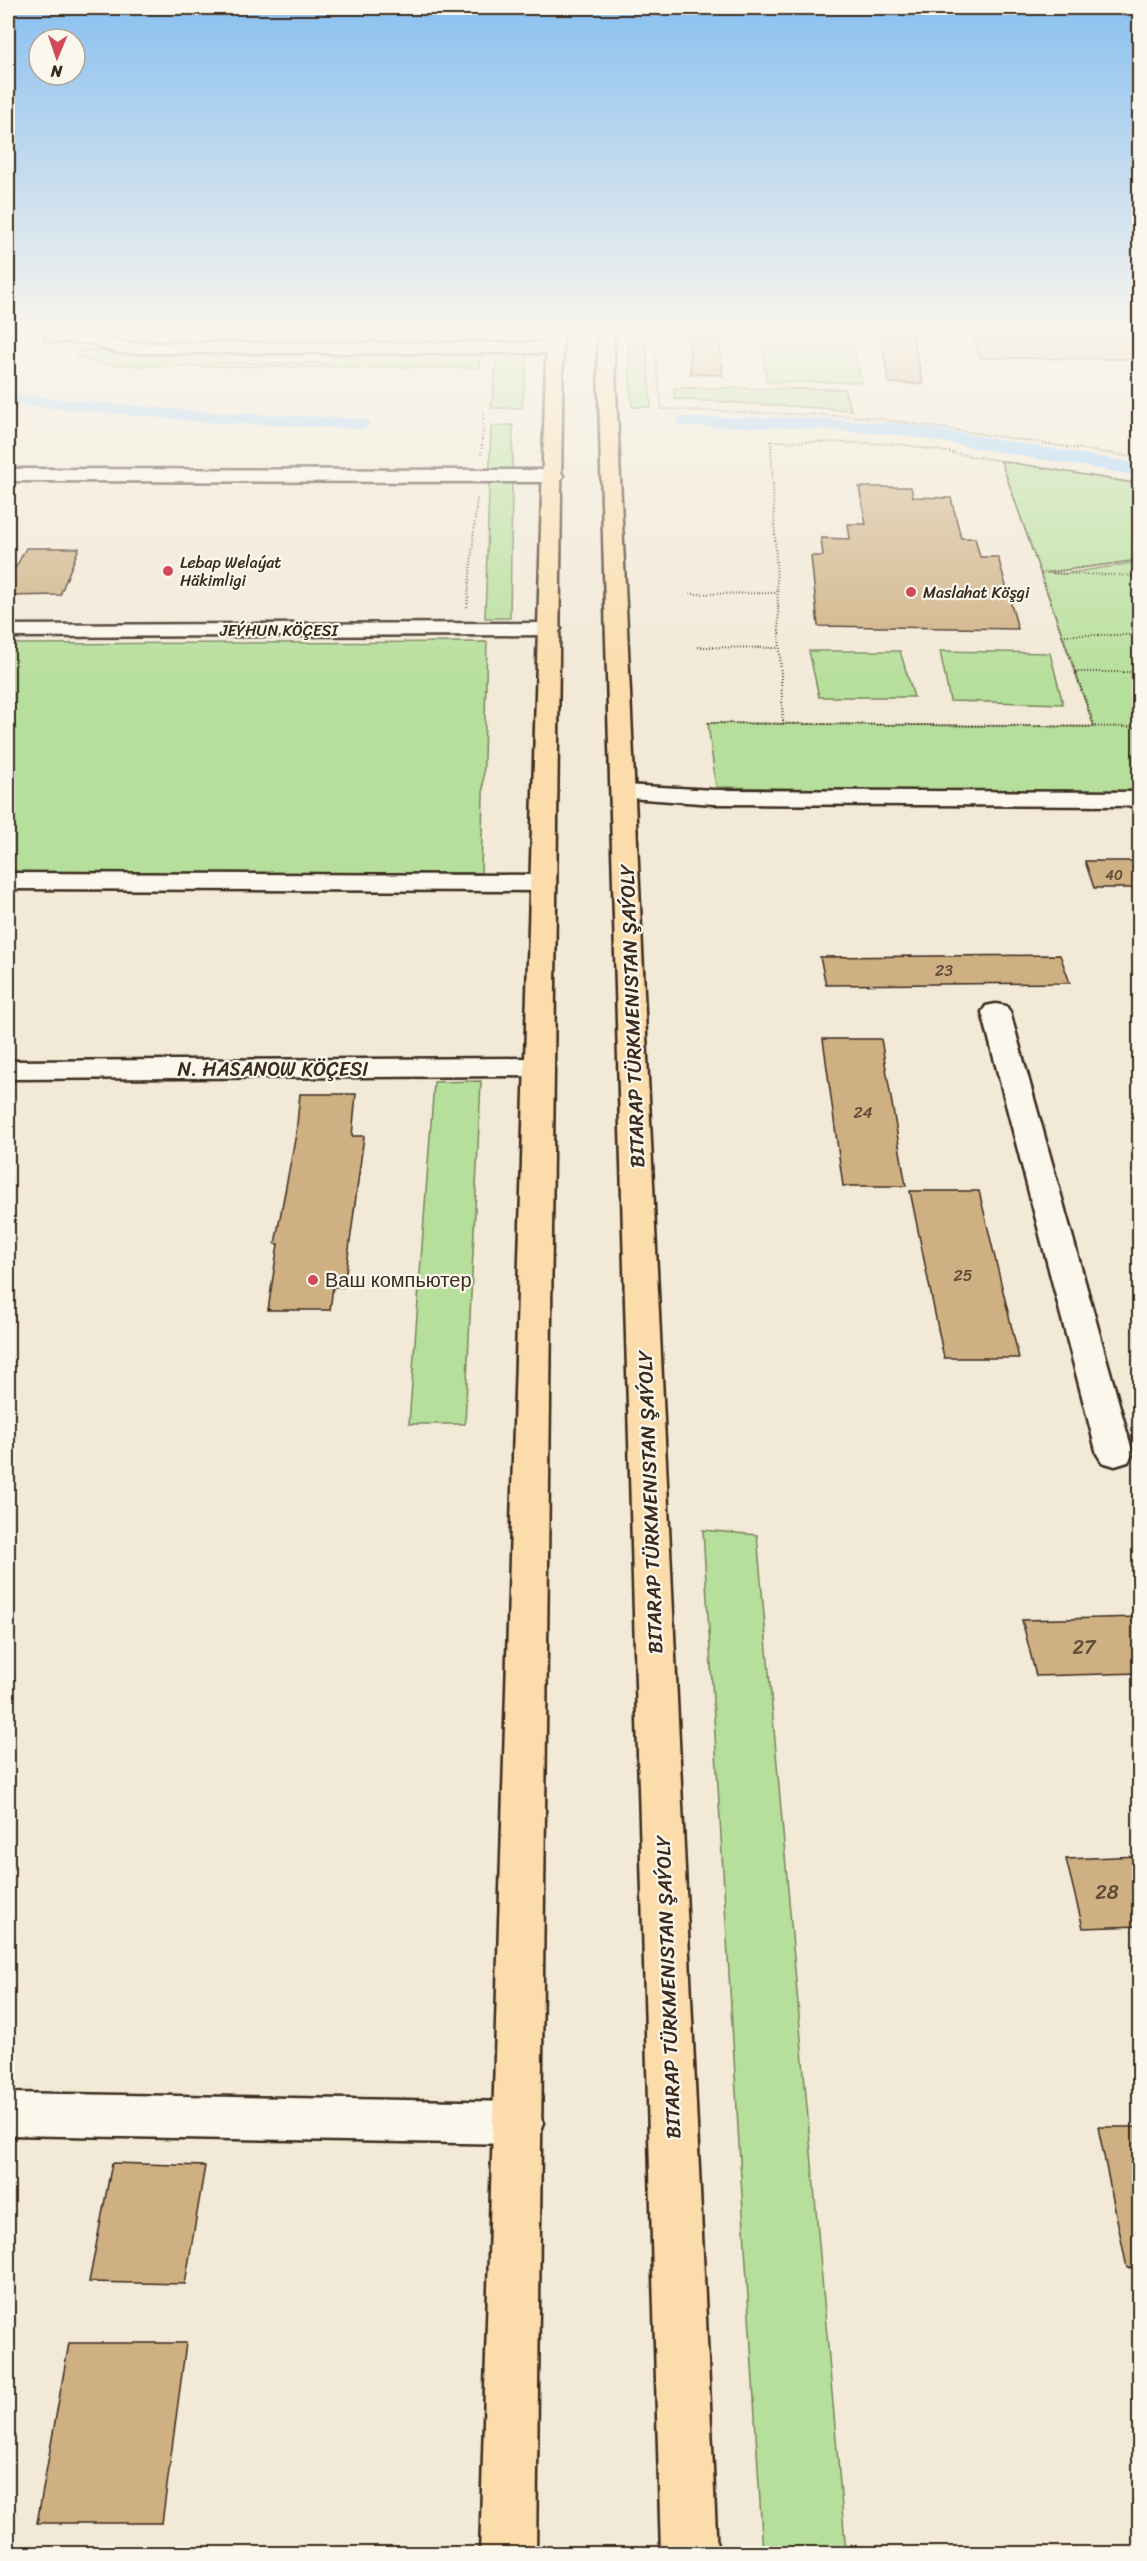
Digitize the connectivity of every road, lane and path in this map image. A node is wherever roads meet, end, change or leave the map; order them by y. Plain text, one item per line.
1 (481, 448) edge
2 (554, 448) edge
3 (611, 448) edge
4 (771, 448) edge
5 (920, 448) edge
6 (1070, 448) edge
7 (1140, 458) edge
8 (1001, 461) junction
9 (554, 464) junction
10 (8, 475) edge
11 (479, 477) junction
12 (1140, 484) edge
13 (1140, 560) edge
14 (1041, 573) junction
15 (1140, 576) edge
16 (777, 593) junction
17 (690, 594) dead end
18 (466, 611) dead end
19 (550, 629) junction
20 (8, 631) edge
21 (1062, 635) junction
22 (1140, 635) edge
23 (698, 647) dead end
24 (779, 648) junction
25 (1076, 672) junction
26 (1140, 672) edge
27 (708, 723) dead end
28 (783, 724) junction
29 (1095, 727) junction
30 (1140, 727) edge
31 (624, 792) junction
32 (1140, 799) edge
33 (8, 881) edge
34 (543, 883) junction
35 (996, 1012) dead end
36 (538, 1067) junction
37 (8, 1070) edge
38 (1114, 1454) dead end
39 (8, 2114) edge
40 (519, 2123) junction
41 (508, 2553) edge
42 (689, 2553) edge

1 - 11 path
2 - 9 main road
3 - 31 main road, BITARAP TÜRKMENISTAN ŞAÝOLY
4 - 16 path
5 - 8 path
6 - 7 path
8 - 12 path
8 - 14 path
9 - 11 street
9 - 19 main road
10 - 11 street
11 - 18 path
13 - 14 path
14 - 15 path
14 - 21 path
16 - 17 path
16 - 24 path
19 - 20 street, JEÝHUN KÖÇESI
19 - 34 main road
21 - 22 path
21 - 25 path
23 - 24 path
24 - 28 path
25 - 26 path
25 - 29 path
27 - 28 path
28 - 29 path
29 - 30 path
31 - 32 street
31 - 42 main road, BITARAP TÜRKMENISTAN ŞAÝOLY
33 - 34 street
34 - 36 main road
35 - 38 street
36 - 37 street, N. HASANOW KÖÇESI
36 - 40 main road
39 - 40 street
40 - 41 main road

